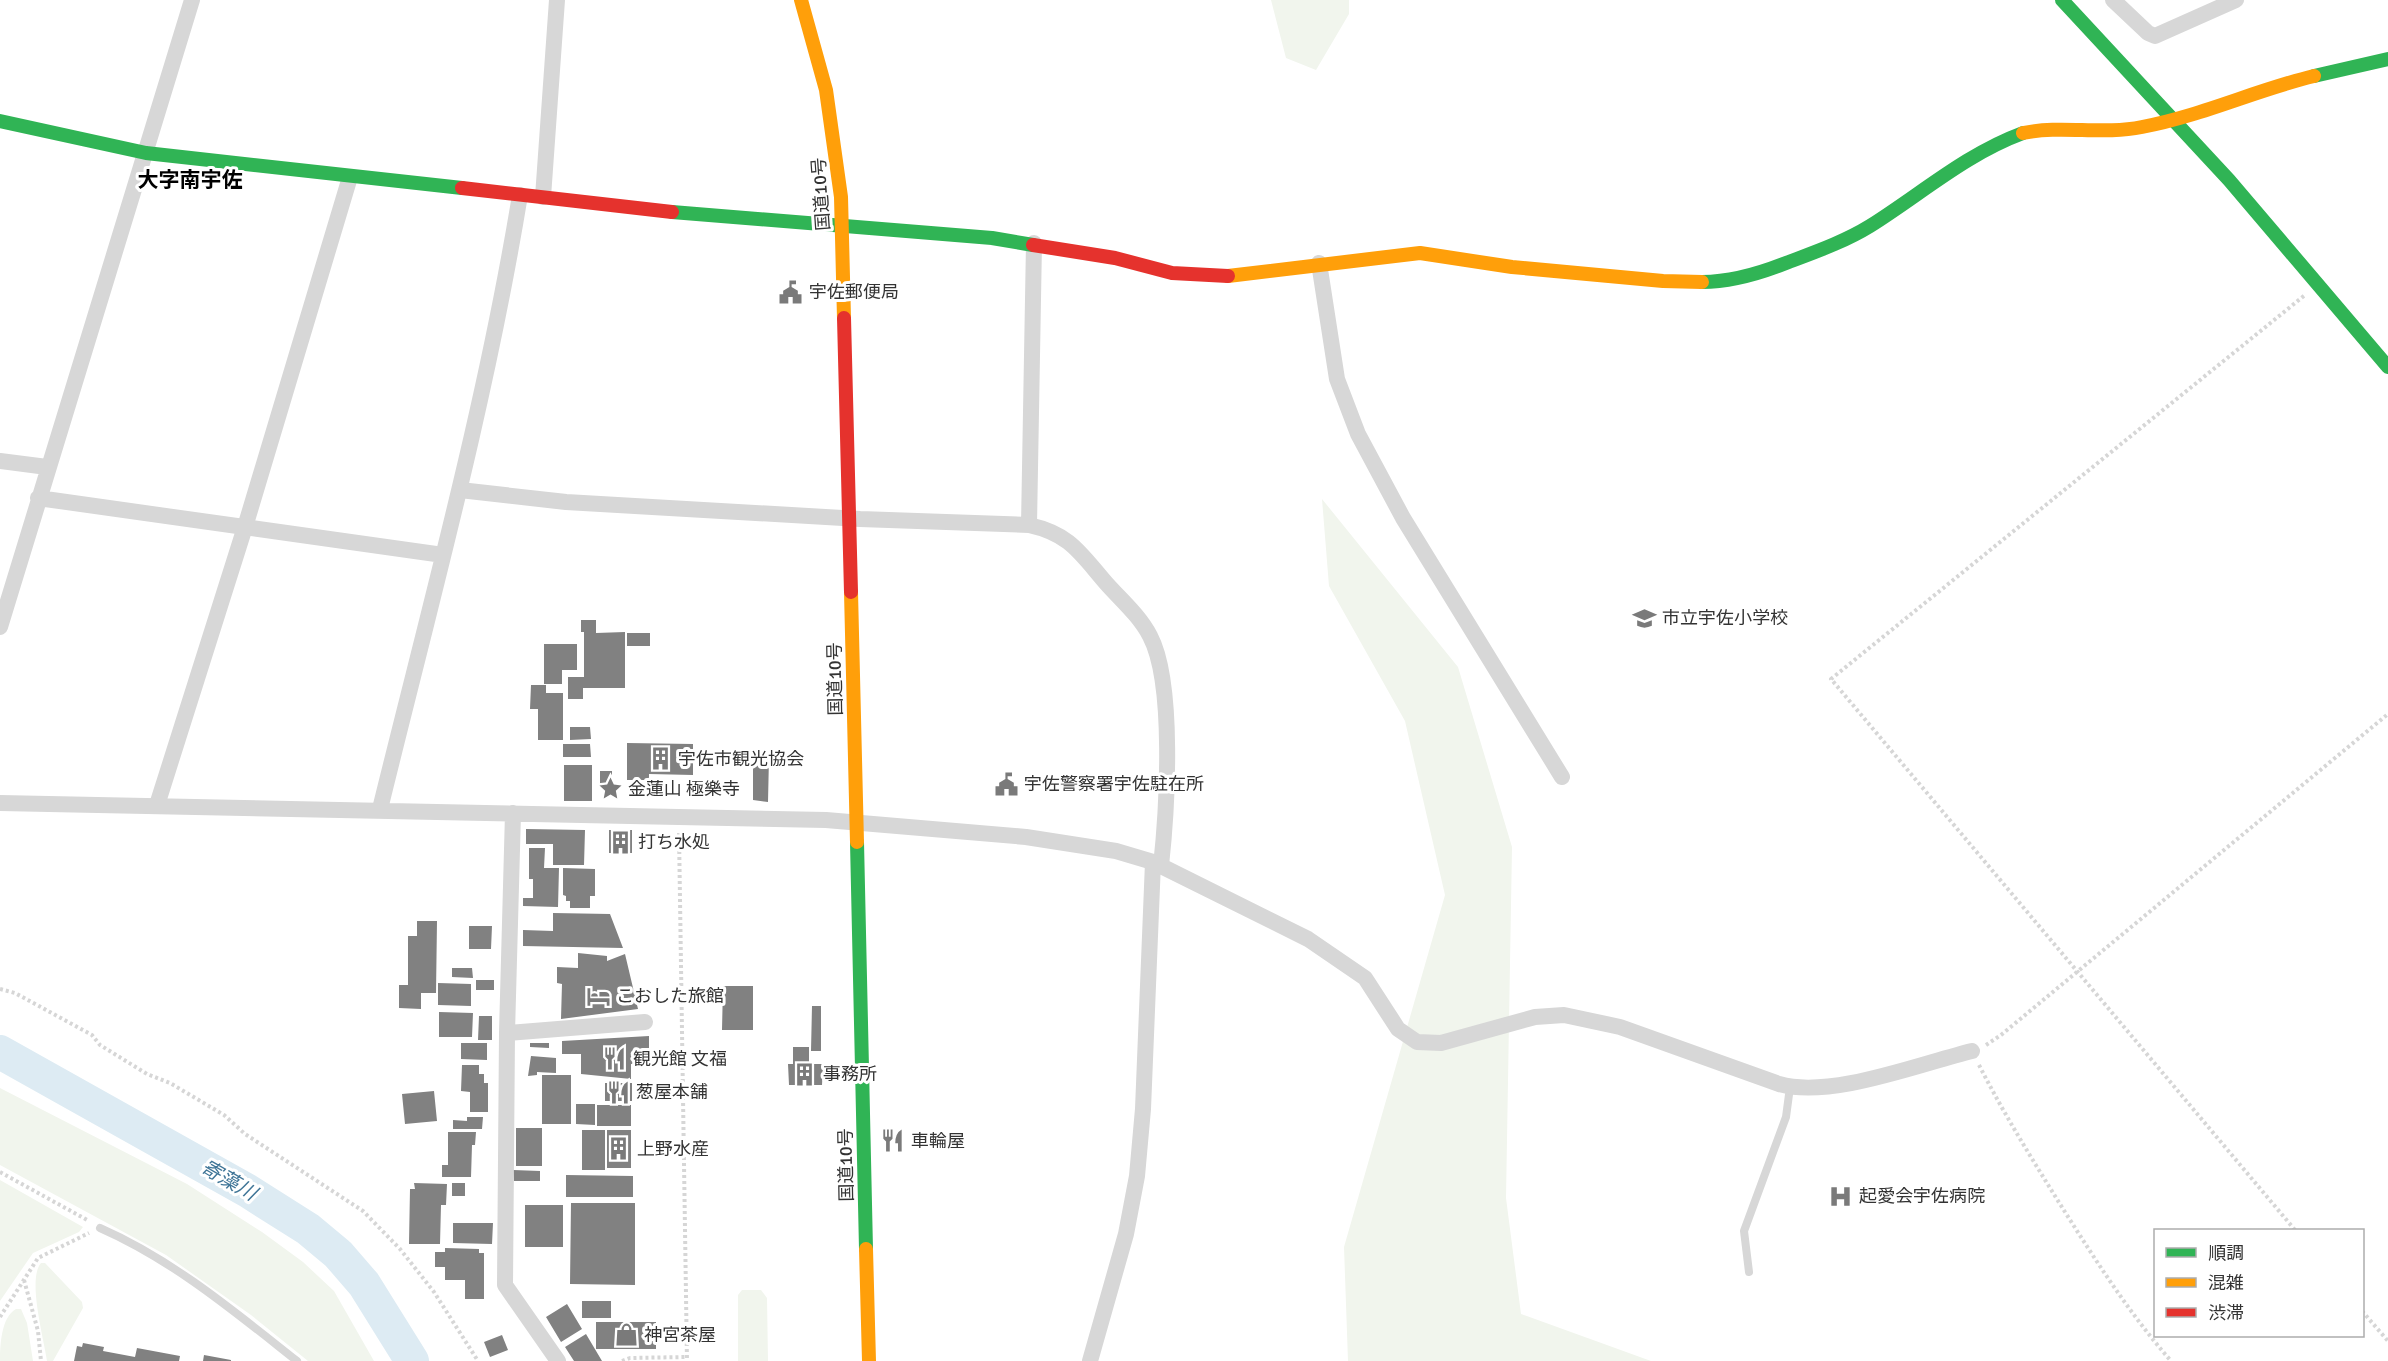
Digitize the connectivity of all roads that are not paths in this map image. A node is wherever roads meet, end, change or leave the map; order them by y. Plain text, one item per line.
1 (192, 0) edge
2 (557, 0) edge
3 (801, 0) edge
4 (2062, 0) edge
5 (2113, 0) edge
6 (2236, 0) edge
7 (2388, 60) edge
8 (2177, 119) junction
9 (0, 122) edge
10 (146, 153) junction
11 (350, 177) junction
12 (520, 195) junction
13 (543, 197) junction
14 (842, 226) junction
15 (1034, 243) junction
16 (1318, 263) junction
17 (2388, 367) edge
18 (0, 462) edge
19 (47, 467) junction
20 (460, 490) junction
21 (38, 498) junction
22 (849, 518) junction
23 (1029, 525) junction
24 (245, 527) junction
25 (442, 555) junction
26 (0, 627) edge
27 (1562, 777) dead end
28 (0, 803) edge
29 (157, 805) junction
30 (380, 809) junction
31 (513, 813) junction
32 (856, 822) junction
33 (1157, 864) junction
34 (645, 1022) dead end
35 (507, 1033) junction
36 (1972, 1051) road end
37 (1790, 1087) junction
38 (100, 1228) road end
39 (1749, 1272) dead end
40 (297, 1361) edge
41 (558, 1361) edge
42 (869, 1361) edge
43 (1090, 1361) edge

1 - 10 street
2 - 13 street
3 - 14 main road, 国道10号
4 - 8 main road
5 - 6 street
7 - 8 main road
8 - 16 main road
8 - 17 main road
9 - 10 main road
10 - 11 main road
10 - 19 street
11 - 12 main road
11 - 24 street
12 - 13 main road
12 - 20 street
13 - 14 main road
14 - 15 main road
14 - 22 main road, 国道10号
15 - 16 main road
15 - 23 street
16 - 27 street
18 - 19 street
19 - 21 street
20 - 22 street
20 - 25 street
21 - 24 street
21 - 26 street
22 - 23 street
22 - 32 main road, 国道10号
23 - 33 street
24 - 25 street
24 - 29 street
25 - 30 street
28 - 29 street
29 - 30 street
30 - 31 street
31 - 32 street
31 - 35 street
32 - 33 street
32 - 42 main road, 国道10号
33 - 37 street
33 - 43 street
34 - 35 street
35 - 41 street
36 - 37 street
37 - 39 lane
38 - 40 lane

